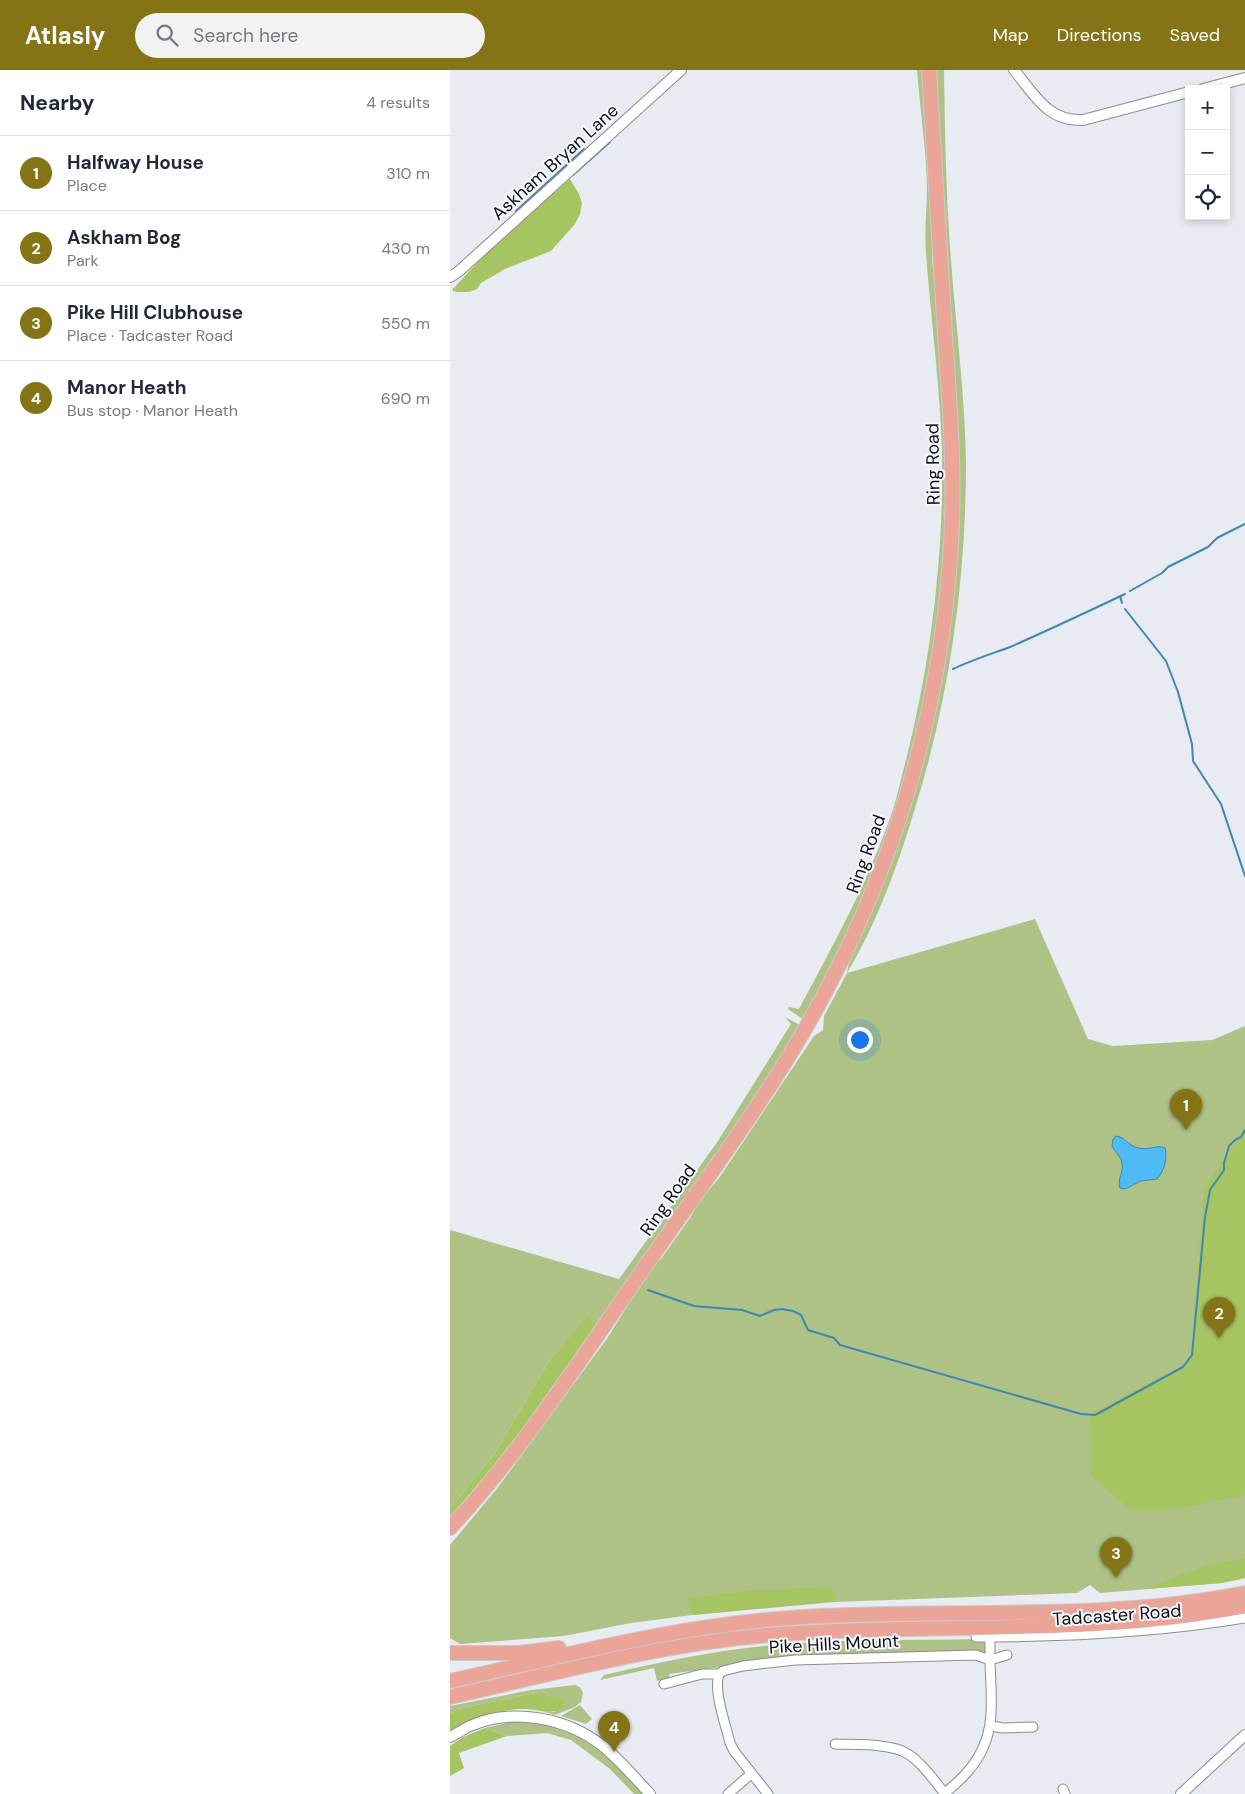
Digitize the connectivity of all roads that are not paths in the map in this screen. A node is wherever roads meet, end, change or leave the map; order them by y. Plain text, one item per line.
1 (681, 70) edge
2 (929, 70) edge
3 (1014, 70) edge
4 (1245, 78) edge
5 (1218, 85) edge
6 (1185, 93) edge
7 (450, 277) edge
8 (450, 1528) edge
9 (1245, 1593) edge
10 (1245, 1606) edge
11 (1245, 1618) edge
12 (976, 1637) dead end
13 (990, 1637) junction
14 (602, 1646) junction
15 (450, 1653) edge
16 (1006, 1655) dead end
17 (990, 1656) junction
18 (719, 1674) junction
19 (450, 1681) edge
20 (664, 1684) dead end
21 (450, 1696) edge
22 (991, 1726) junction
23 (1033, 1727) dead end
24 (1245, 1735) edge
25 (450, 1737) edge
26 (835, 1744) dead end
27 (751, 1774) junction
28 (650, 1794) edge
29 (728, 1794) edge
30 (768, 1794) edge
31 (944, 1794) edge
32 (1181, 1794) edge

1 - 7 street, Askham Bryan Lane
2 - 8 highway, Ring Road
3 - 6 street
4 - 5 street
9 - 14 highway
10 - 21 highway
11 - 13 street, Tadcaster Road
12 - 13 street, Tadcaster Road
13 - 17 street
14 - 15 highway
14 - 19 highway
16 - 17 street, Pike Hills Mount
17 - 18 street, Pike Hills Mount
17 - 22 street
18 - 20 street, Pike Hills Mount
18 - 27 street
22 - 23 street
22 - 31 street
24 - 32 street
25 - 28 street
26 - 31 street
27 - 29 street
27 - 30 street

